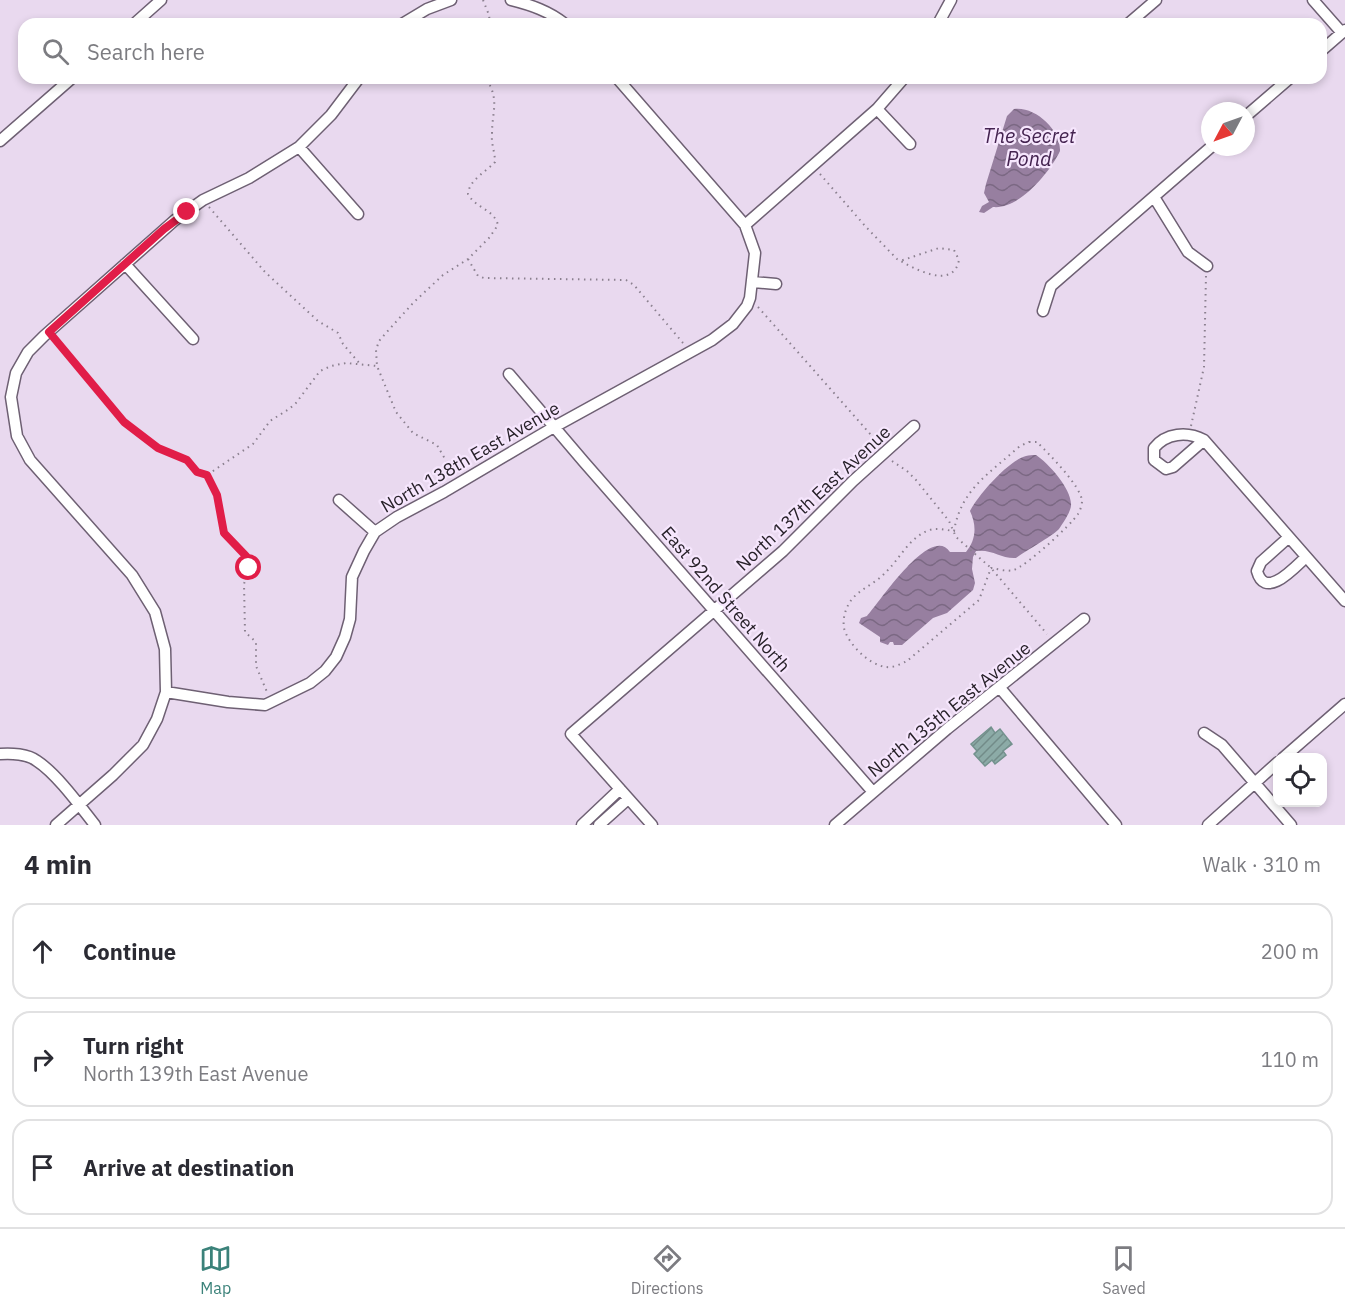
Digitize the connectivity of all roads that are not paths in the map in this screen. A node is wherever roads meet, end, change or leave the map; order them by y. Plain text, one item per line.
1 (161, 0) edge
2 (451, 0) edge
3 (511, 0) edge
4 (951, 0) edge
5 (1156, 0) edge
6 (1313, 0) edge
7 (141, 18) edge
8 (412, 18) edge
9 (557, 18) edge
10 (941, 18) edge
11 (1135, 18) edge
12 (1343, 32) edge
13 (1327, 46) edge
14 (65, 84) edge
15 (354, 84) edge
16 (622, 84) edge
17 (899, 84) edge
18 (1283, 84) edge
19 (1255, 108) edge
20 (877, 109) junction
21 (0, 141) edge
22 (910, 144) dead end
23 (299, 147) junction
24 (1201, 156) edge
25 (1154, 197) junction
26 (358, 214) dead end
27 (745, 225) junction
28 (125, 264) junction
29 (1207, 266) road end
30 (753, 282) junction
31 (776, 284) dead end
32 (1043, 311) dead end
33 (194, 339) dead end
34 (509, 374) dead end
35 (914, 426) dead end
36 (554, 427) junction
37 (1204, 440) junction
38 (339, 500) dead end
39 (375, 532) junction
40 (1289, 537) junction
41 (1306, 557) junction
42 (1345, 601) edge
43 (715, 610) junction
44 (1084, 619) dead end
45 (1000, 688) junction
46 (166, 692) junction
47 (1345, 704) edge
48 (1204, 733) dead end
49 (1289, 753) edge
50 (0, 754) edge
51 (1273, 766) edge
52 (1254, 783) junction
53 (620, 789) junction
54 (873, 792) junction
55 (628, 799) junction
56 (78, 805) junction
57 (56, 825) edge
58 (95, 825) edge
59 (582, 825) edge
60 (599, 825) edge
61 (652, 825) edge
62 (835, 825) edge
63 (1116, 825) edge
64 (1208, 825) edge
65 (1291, 825) edge

1 - 7 street
2 - 8 street
3 - 9 street
4 - 10 street
5 - 11 street
6 - 12 street
12 - 13 street
14 - 21 street
15 - 23 street
16 - 27 street
17 - 20 street
18 - 19 street
20 - 22 street
20 - 27 street
23 - 26 street
23 - 28 street
24 - 25 street
25 - 29 street
25 - 32 street
27 - 30 street, North 138th East Avenue
28 - 33 street
28 - 46 street
30 - 31 street
30 - 36 street, North 138th East Avenue
34 - 36 street, East 92nd Street North
35 - 43 street, North 137th East Avenue
36 - 39 street, North 138th East Avenue
36 - 43 street, East 92nd Street North
37 - 37 street
37 - 40 street
38 - 39 street
39 - 46 street, North 138th East Avenue
40 - 41 street
40 - 41 street
41 - 42 street
43 - 53 street, North 137th East Avenue
43 - 54 street, East 92nd Street North
44 - 45 street, North 135th East Avenue
45 - 54 street, North 135th East Avenue
45 - 63 street
46 - 56 street
47 - 49 street
48 - 52 street
50 - 56 street
51 - 52 street
52 - 64 street
52 - 65 street
53 - 55 street
53 - 59 street
54 - 62 street, North 135th East Avenue
55 - 60 street
55 - 61 street
56 - 57 street
56 - 58 street

